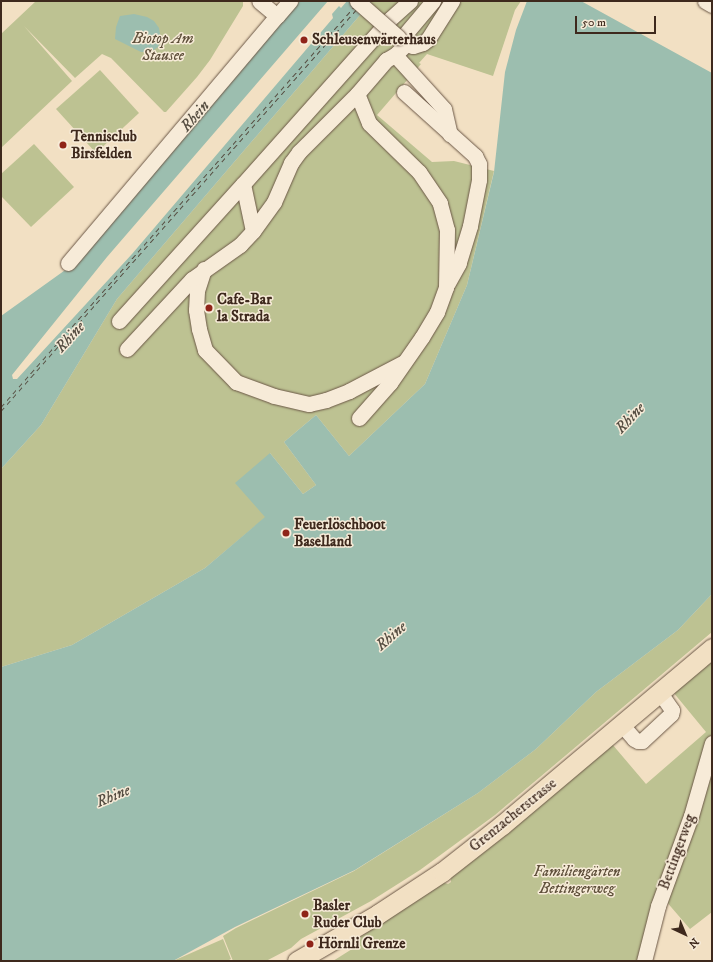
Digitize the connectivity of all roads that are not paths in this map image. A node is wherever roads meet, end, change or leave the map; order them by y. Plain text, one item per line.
1 (259, 1) edge
2 (290, 1) edge
3 (357, 1) edge
4 (410, 1) edge
5 (433, 1) edge
6 (452, 1) edge
7 (705, 1) edge
8 (712, 5) edge
9 (277, 16) junction
10 (402, 40) junction
11 (395, 55) junction
12 (404, 92) dead end
13 (357, 94) junction
14 (450, 134) junction
15 (243, 184) junction
16 (253, 231) junction
17 (68, 263) dead end
18 (204, 269) junction
19 (446, 287) junction
20 (119, 321) dead end
21 (128, 349) dead end
22 (404, 362) junction
23 (359, 418) dead end
24 (712, 648) edge
25 (660, 692) junction
26 (622, 725) junction
27 (712, 743) edge
28 (298, 961) edge
29 (644, 961) edge

1 - 9 lane
2 - 9 lane
3 - 10 lane, bridge
4 - 15 lane
5 - 10 lane
6 - 10 lane
7 - 8 lane
9 - 17 lane
10 - 11 lane
11 - 13 lane
11 - 14 lane
12 - 14 lane
13 - 16 lane
13 - 19 lane
14 - 19 lane
15 - 16 lane
15 - 20 lane
16 - 18 lane
18 - 21 lane
18 - 22 lane
19 - 22 lane
22 - 23 lane
24 - 25 main road, Grenzacherstrasse
25 - 26 main road, Grenzacherstrasse
25 - 26 lane
26 - 28 main road, Grenzacherstrasse
27 - 29 lane, Bettingerweg

